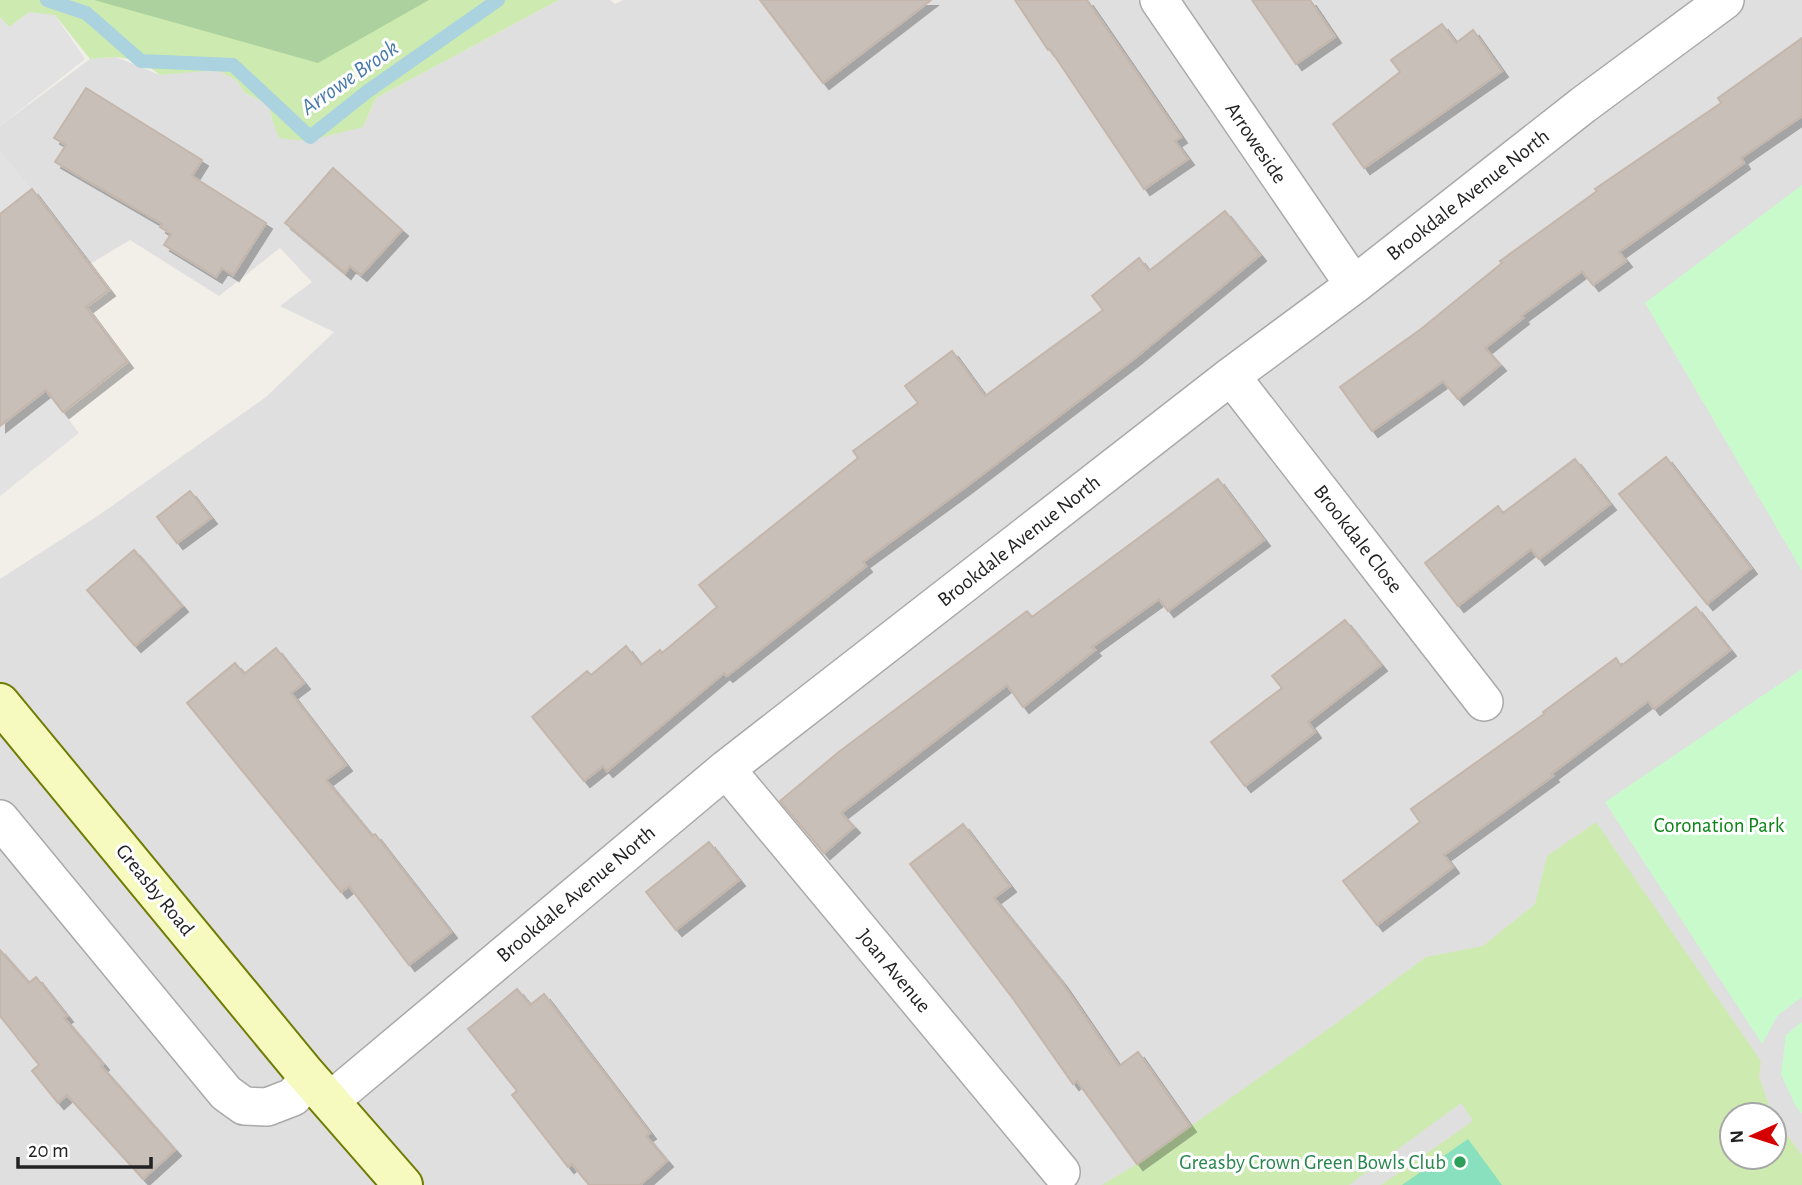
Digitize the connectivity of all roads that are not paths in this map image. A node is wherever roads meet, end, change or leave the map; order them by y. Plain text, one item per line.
1 (1159, 0) edge
2 (1725, 0) edge
3 (1354, 285) junction
4 (1231, 376) junction
5 (1484, 702) dead end
6 (0, 703) edge
7 (726, 769) junction
8 (0, 819) edge
9 (320, 1090) junction
10 (1061, 1172) dead end
11 (403, 1185) edge

1 - 3 street, Arroweside
2 - 3 street, Brookdale Avenue North
3 - 4 street, Brookdale Avenue North
4 - 5 street, Brookdale Close
4 - 7 street, Brookdale Avenue North
6 - 9 main road, Greasby Road
7 - 9 street, Brookdale Avenue North
7 - 10 street, Joan Avenue
8 - 9 street
9 - 11 main road, Greasby Road

